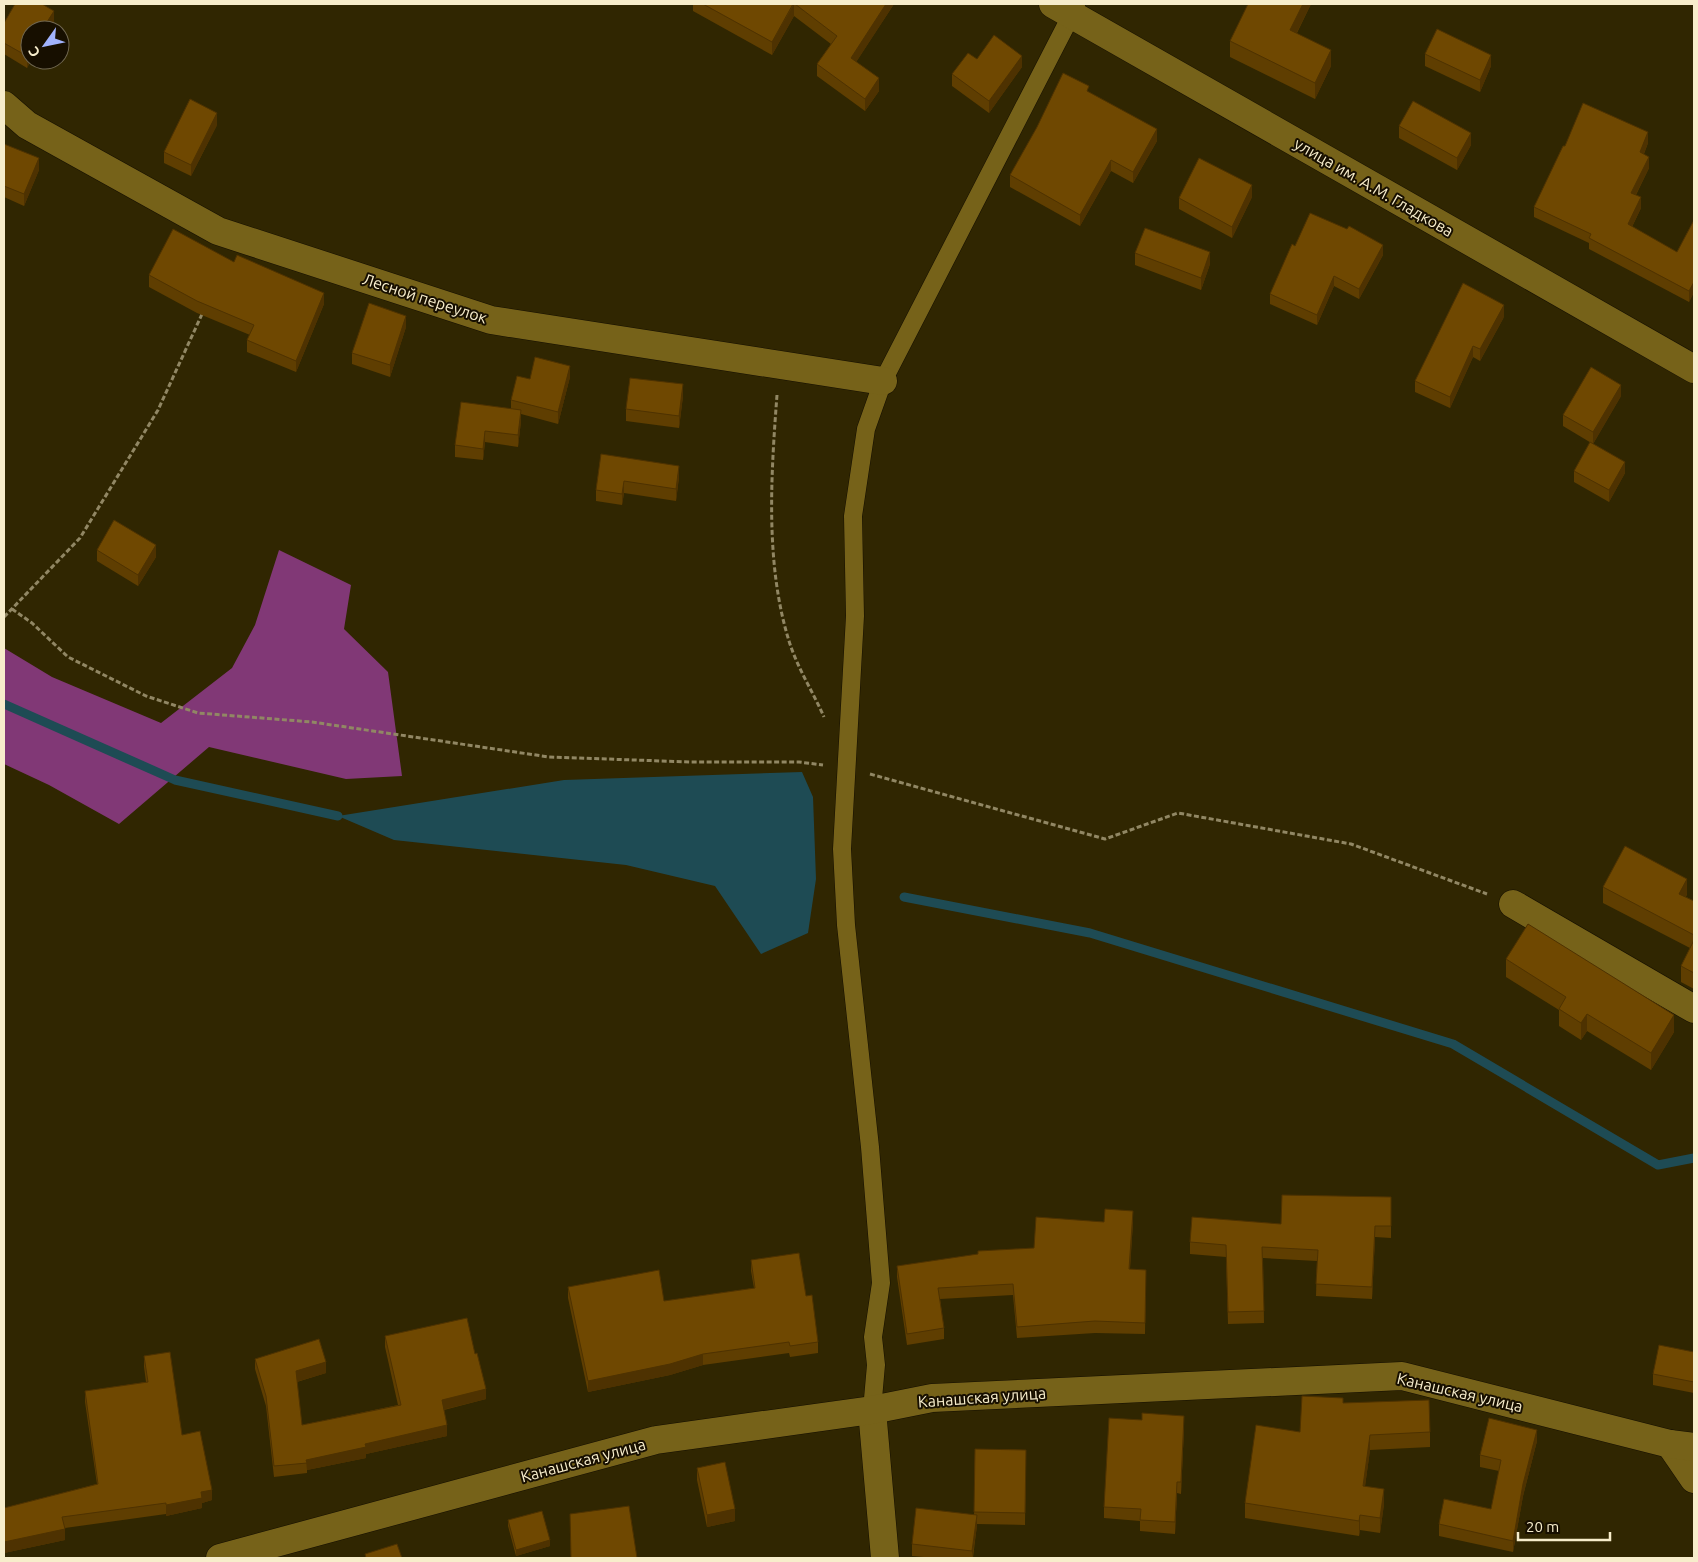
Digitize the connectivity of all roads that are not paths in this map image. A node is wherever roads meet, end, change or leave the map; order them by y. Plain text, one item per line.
1 (1067, 7) edge
2 (4, 105) edge
3 (1694, 370) edge
4 (884, 381) junction
5 (1513, 904) road end
6 (1694, 1009) edge
7 (872, 1410) junction
8 (1682, 1446) edge
9 (1694, 1479) edge
10 (220, 1558) edge
11 (885, 1558) edge

1 - 3 street, улица им. А.М. Гладкова
1 - 4 lane
2 - 4 street, Лесной переулок
4 - 7 lane
5 - 6 street
7 - 8 street, Канашская улица
7 - 10 street, Канашская улица
7 - 11 street
8 - 9 street

